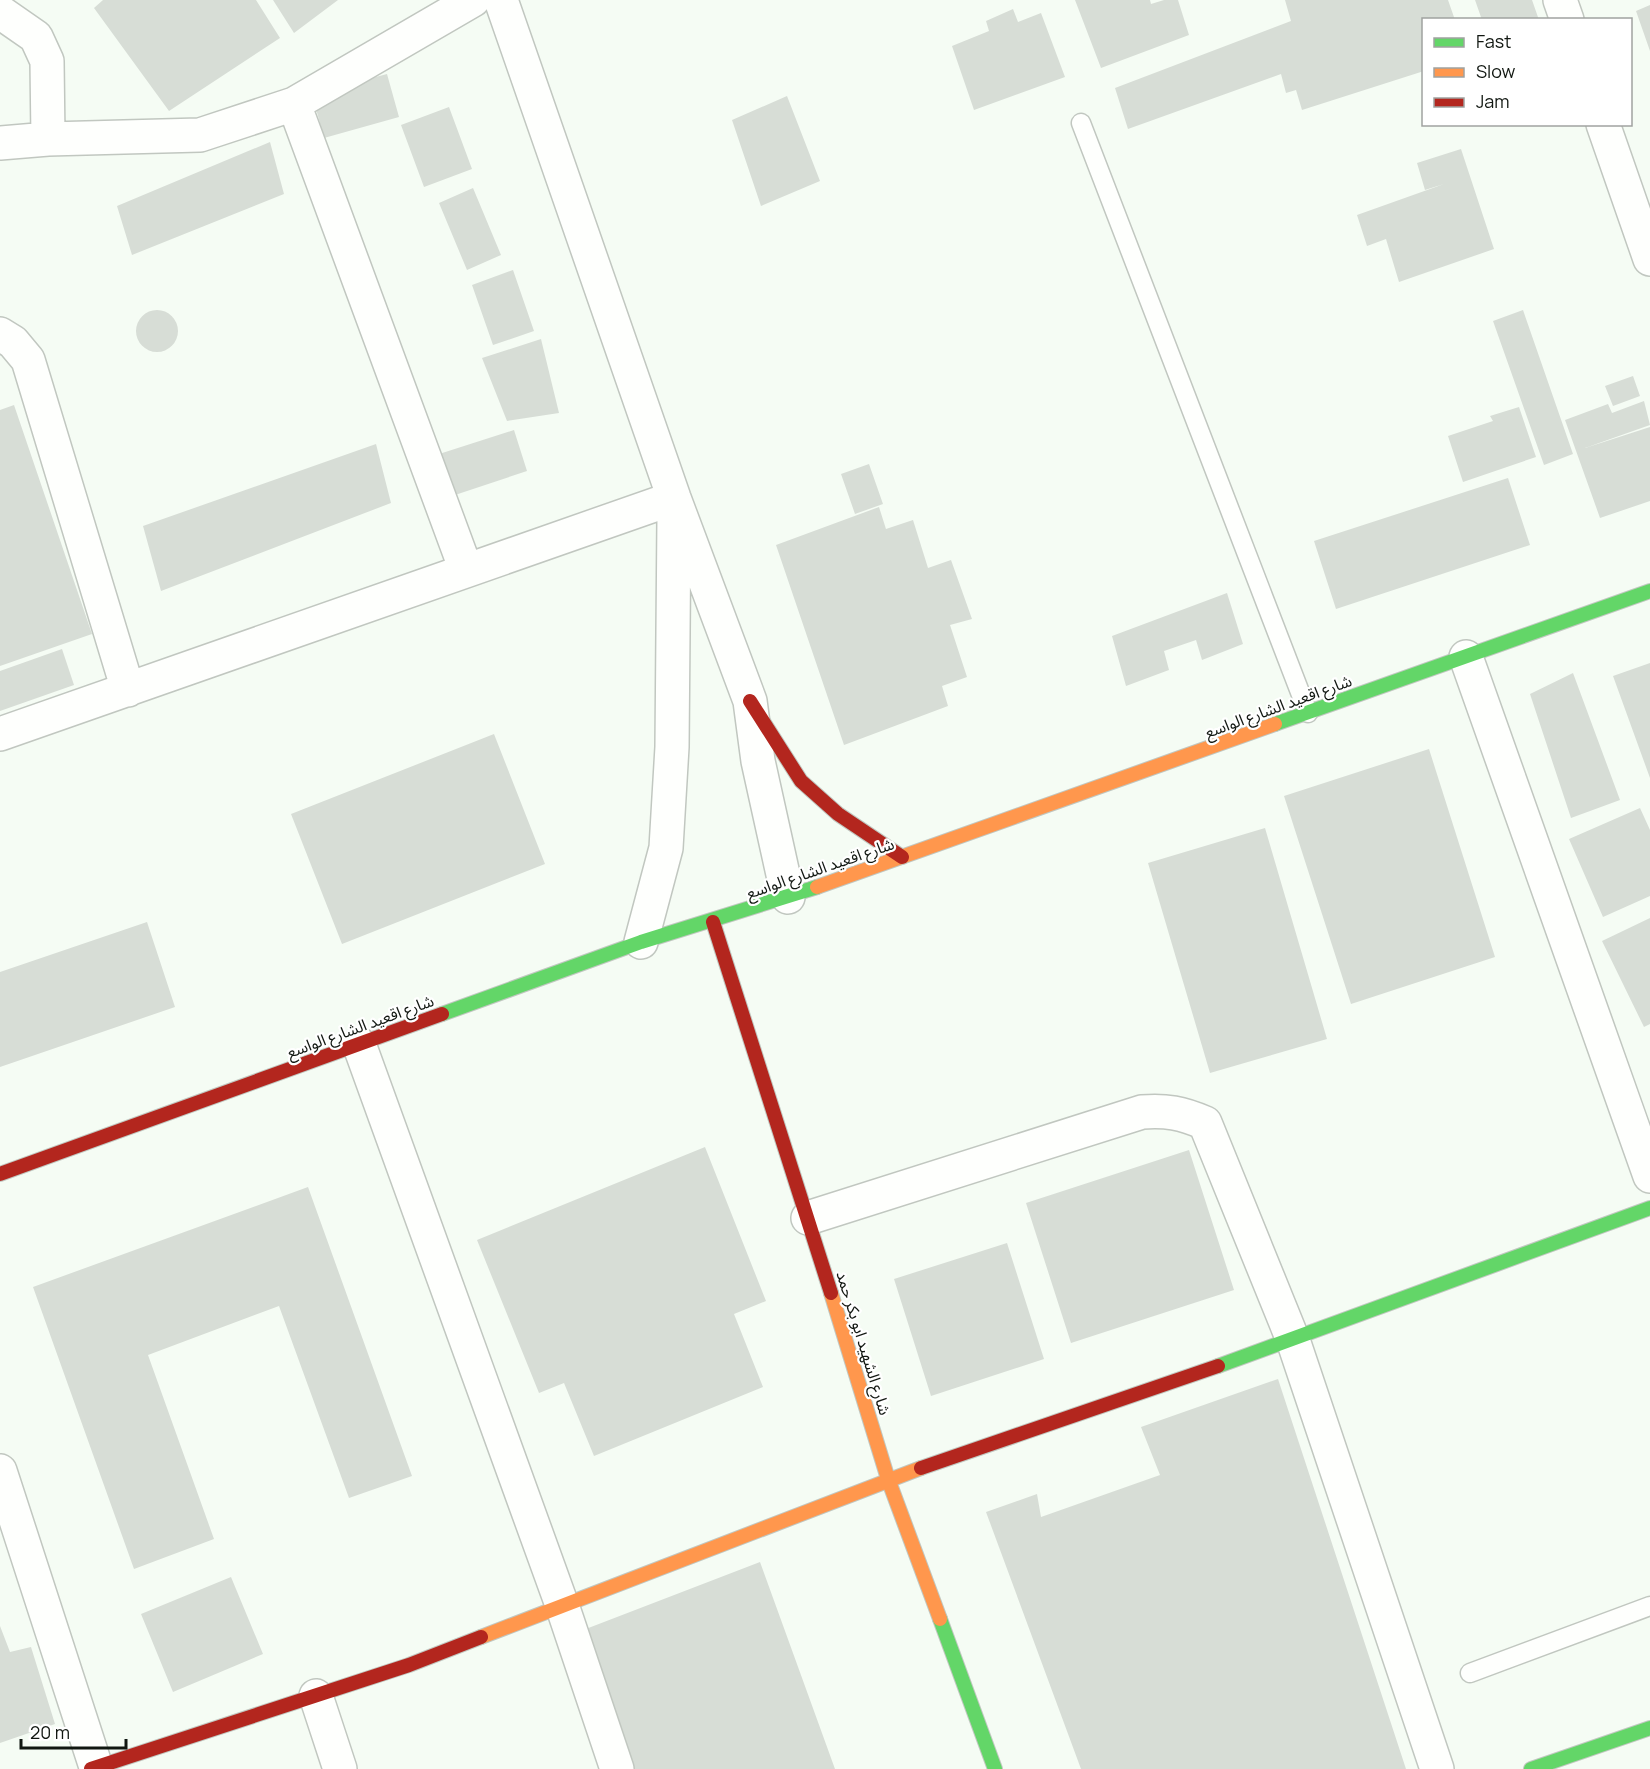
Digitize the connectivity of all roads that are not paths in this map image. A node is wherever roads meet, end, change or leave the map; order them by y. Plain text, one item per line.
1 (501, 0) edge
2 (1560, 0) edge
3 (465, 2) edge
4 (0, 12) edge
5 (1566, 18) edge
6 (294, 104) junction
7 (1082, 123) dead end
8 (1604, 126) edge
9 (48, 139) junction
10 (0, 143) edge
11 (1650, 260) edge
12 (0, 334) edge
13 (674, 498) junction
14 (466, 570) junction
15 (1650, 591) edge
16 (1466, 657) junction
17 (128, 690) junction
18 (750, 701) junction
19 (1308, 713) junction
20 (0, 734) edge
21 (902, 857) junction
22 (788, 897) junction
23 (713, 922) junction
24 (641, 942) junction
25 (359, 1044) junction
26 (0, 1174) edge
27 (1650, 1176) edge
28 (1650, 1208) edge
29 (808, 1218) junction
30 (1293, 1340) junction
31 (0, 1471) edge
32 (888, 1479) junction
33 (562, 1605) junction
34 (1650, 1606) edge
35 (1470, 1673) dead end
36 (316, 1696) junction
37 (1650, 1728) edge
38 (93, 1768) edge
39 (340, 1769) edge
40 (617, 1769) edge
41 (994, 1769) edge
42 (1437, 1769) edge
43 (1531, 1769) edge

1 - 13 street
2 - 5 street
3 - 6 street
4 - 9 street
6 - 9 street
6 - 14 street
7 - 19 lane
8 - 11 street
9 - 10 street
12 - 17 street
13 - 14 street
13 - 18 street
13 - 24 street
14 - 17 street
15 - 16 street, شارع اقعيد الشارع الواسع
16 - 19 street, شارع اقعيد الشارع الواسع
16 - 27 street
17 - 20 street
18 - 21 street
18 - 22 street
19 - 21 street, شارع اقعيد الشارع الواسع
21 - 22 street, شارع اقعيد الشارع الواسع
22 - 23 street, شارع اقعيد الشارع الواسع
23 - 24 street, شارع اقعيد الشارع الواسع
23 - 29 street, شارع الشهيد ابو بكر حمد
24 - 25 street, شارع اقعيد الشارع الواسع
25 - 26 street, شارع اقعيد الشارع الواسع
25 - 33 street
28 - 30 street
29 - 30 street
29 - 32 street, شارع الشهيد ابو بكر حمد
30 - 32 street
30 - 42 street
31 - 38 street
32 - 33 street
32 - 41 street, شارع الشهيد ابو بكر حمد
33 - 36 street
33 - 40 street
34 - 35 lane
36 - 38 street
36 - 39 street
37 - 43 street

